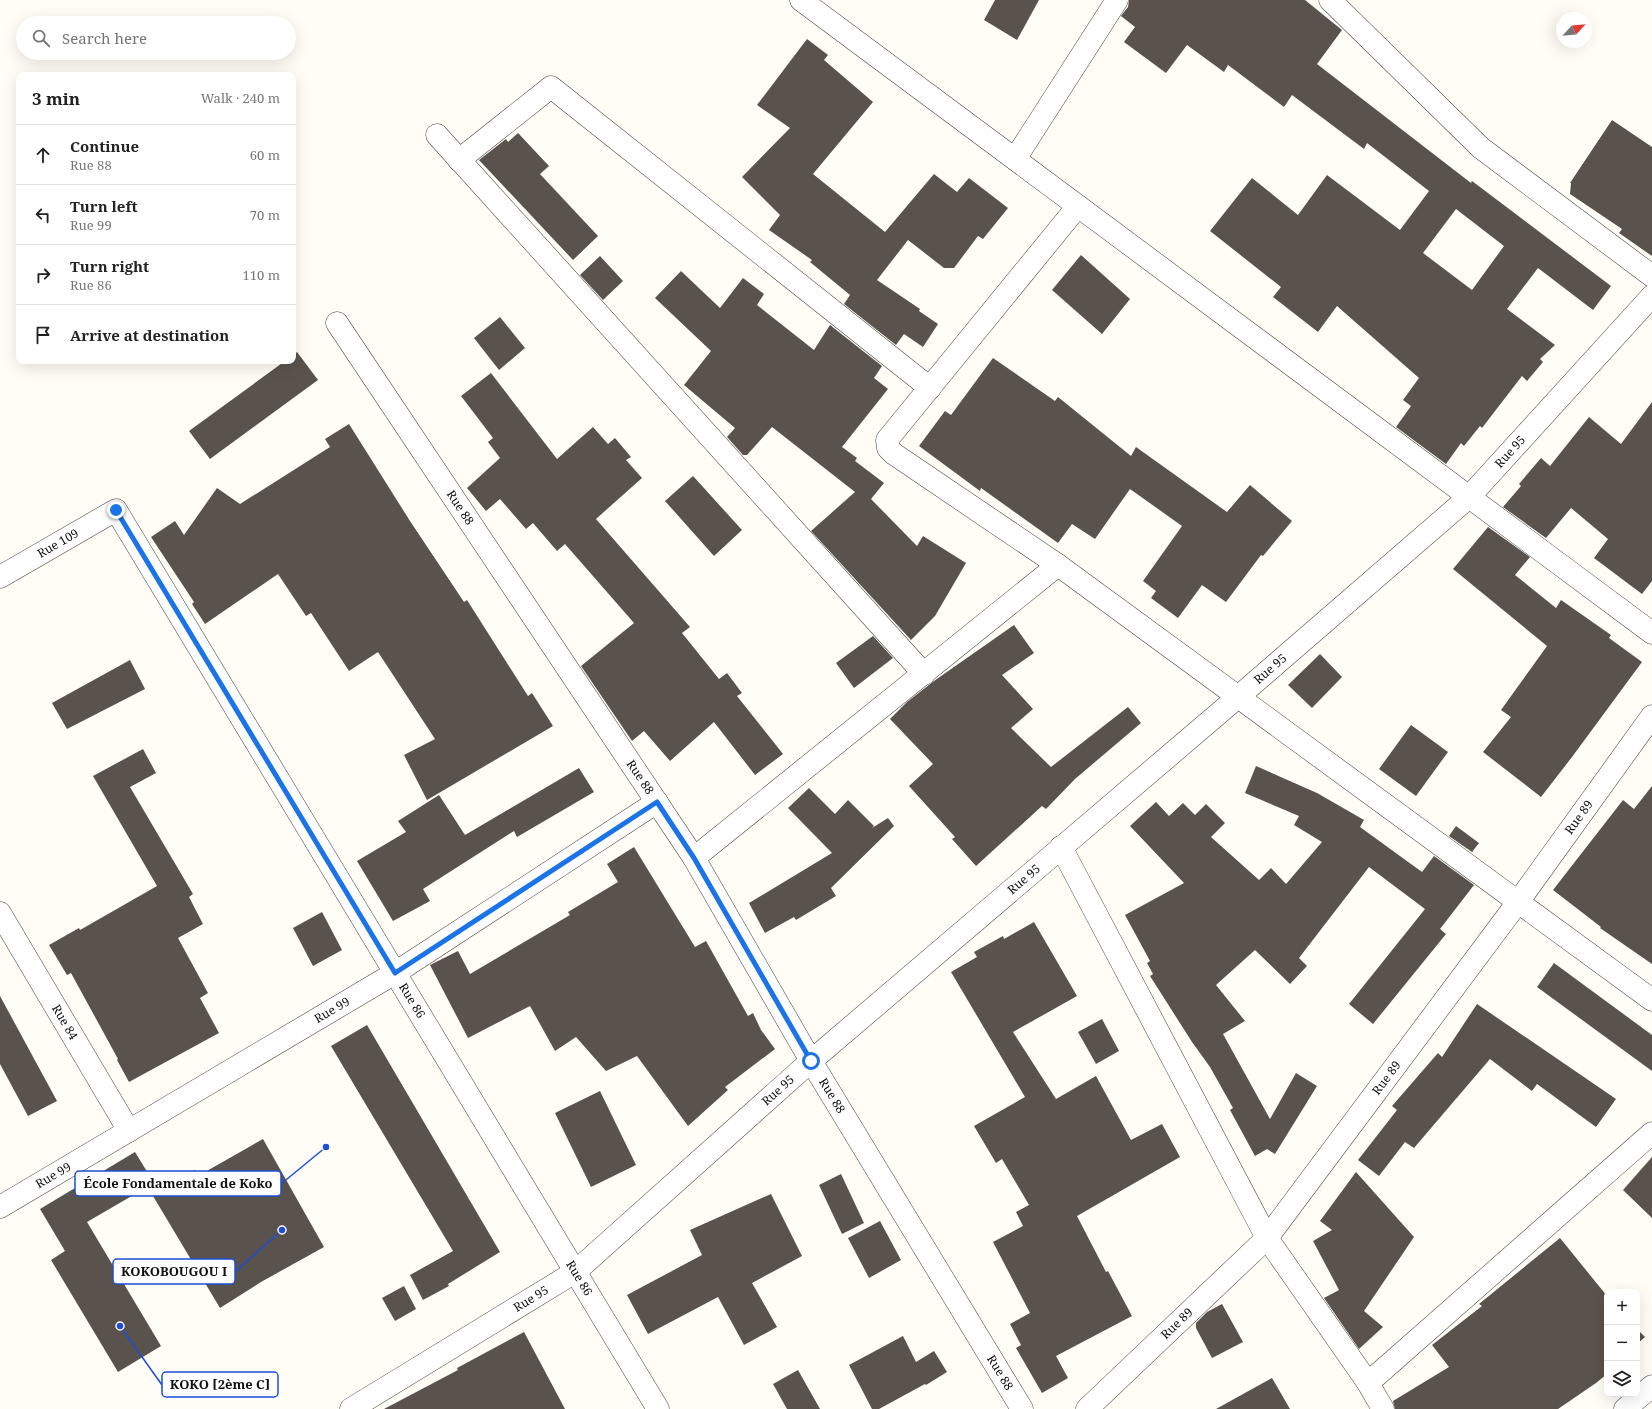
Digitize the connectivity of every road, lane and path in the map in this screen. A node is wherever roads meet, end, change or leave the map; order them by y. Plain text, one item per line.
1 (801, 0) edge
2 (1116, 0) edge
3 (1330, 0) edge
4 (437, 135) dead end
5 (1015, 159) junction
6 (459, 160) junction
7 (1078, 206) junction
8 (1652, 276) edge
9 (1652, 296) edge
10 (337, 323) dead end
11 (930, 388) junction
12 (1468, 497) junction
13 (116, 510) joint
14 (1058, 565) junction
15 (0, 577) edge
16 (1652, 633) edge
17 (924, 674) junction
18 (1238, 697) junction
19 (1652, 716) edge
20 (657, 802) junction
21 (1061, 847) junction
22 (694, 858) junction
23 (1518, 902) junction
24 (0, 914) edge
25 (395, 973) junction
26 (1652, 1000) edge
27 (811, 1061) junction
28 (129, 1131) junction
29 (1652, 1133) edge
30 (0, 1207) edge
31 (1267, 1238) junction
32 (575, 1272) junction
33 (1368, 1383) junction
34 (1652, 1386) edge
35 (351, 1409) edge
36 (658, 1409) edge
37 (1022, 1409) edge
38 (1086, 1409) edge
39 (1383, 1409) edge
40 (1626, 1409) edge

1 - 5 street
2 - 5 street
3 - 8 street
4 - 6 street
5 - 7 street
6 - 11 street
6 - 17 street
7 - 11 street
7 - 12 street
9 - 12 street, Rue 95
10 - 20 street, Rue 88
11 - 14 street
12 - 16 street
12 - 18 street, Rue 95
13 - 15 street, Rue 109
13 - 25 street, Rue 86
14 - 17 street
14 - 18 street
17 - 22 street
18 - 21 street, Rue 95
18 - 23 street
19 - 23 street, Rue 89
20 - 22 street, Rue 88
20 - 25 street, Rue 99
21 - 27 street, Rue 95
21 - 31 street
22 - 27 street, Rue 88
23 - 26 street
23 - 31 street, Rue 89
24 - 28 street, Rue 84
25 - 28 street, Rue 99
25 - 32 street, Rue 86
27 - 32 street, Rue 95
27 - 37 street, Rue 88
28 - 30 street, Rue 99
29 - 33 street
31 - 33 street
31 - 38 street, Rue 89
32 - 35 street, Rue 95
32 - 36 street, Rue 86
33 - 39 street
34 - 40 street

